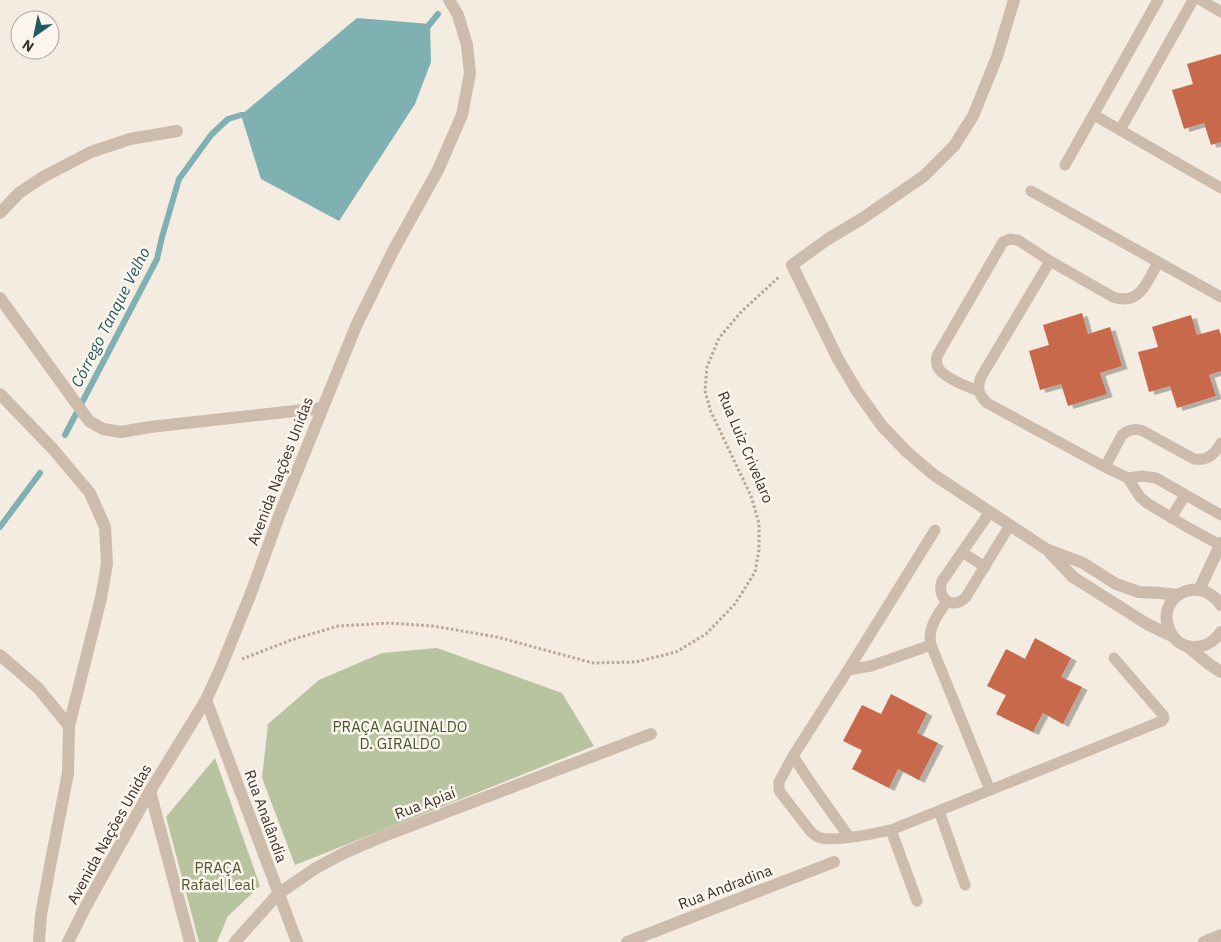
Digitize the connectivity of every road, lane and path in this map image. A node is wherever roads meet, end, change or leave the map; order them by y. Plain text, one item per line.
1 (448, 0) edge
2 (1014, 0) edge
3 (1158, 0) edge
4 (1193, 0) edge
5 (1201, 0) edge
6 (1221, 12) edge
7 (1094, 115) junction
8 (1120, 130) junction
9 (177, 131) dead end
10 (1065, 165) dead end
11 (1221, 188) edge
12 (1031, 191) dead end
13 (0, 213) edge
14 (1050, 261) junction
15 (1158, 262) junction
16 (792, 265) junction
17 (1221, 297) edge
18 (0, 298) edge
19 (979, 391) junction
20 (0, 394) edge
21 (322, 408) junction
22 (1221, 442) edge
23 (1105, 467) junction
24 (1128, 478) junction
25 (1185, 495) junction
26 (990, 512) junction
27 (1221, 515) edge
28 (1171, 518) junction
29 (1010, 525) junction
30 (935, 530) dead end
31 (1220, 544) edge
32 (1046, 549) junction
33 (962, 552) junction
34 (985, 566) junction
35 (1199, 590) junction
36 (1178, 595) junction
37 (947, 600) junction
38 (1221, 605) edge
39 (1221, 632) edge
40 (1172, 636) junction
41 (931, 645) junction
42 (1187, 646) junction
43 (0, 655) edge
44 (1114, 658) dead end
45 (221, 668) junction
46 (848, 670) junction
47 (1221, 672) edge
48 (206, 700) junction
49 (69, 726) junction
50 (652, 734) dead end
51 (793, 756) junction
52 (990, 790) junction
53 (150, 791) junction
54 (939, 811) junction
55 (891, 830) junction
56 (849, 837) junction
57 (834, 862) dead end
58 (965, 885) dead end
59 (278, 894) junction
60 (917, 901) dead end
61 (1221, 936) edge
62 (39, 942) edge
63 (68, 942) edge
64 (190, 942) edge
65 (235, 942) edge
66 (296, 942) edge
67 (627, 942) edge
68 (1204, 942) edge

1 - 21 street, Avenida Nações Unidas
2 - 16 street
3 - 7 lane
4 - 8 lane
5 - 6 lane
7 - 8 lane
7 - 10 lane
8 - 11 lane
9 - 13 street
12 - 15 lane
14 - 15 lane
14 - 19 lane
14 - 19 lane
15 - 17 lane
16 - 26 street
16 - 45 path, Rua Luiz Crivelaro
18 - 21 street
19 - 23 lane
20 - 49 street
21 - 45 street, Avenida Nações Unidas
22 - 23 lane
23 - 24 lane
24 - 25 lane
24 - 28 lane
25 - 27 lane
25 - 28 lane
26 - 29 street
26 - 33 lane
28 - 31 lane
29 - 32 street
29 - 34 lane
30 - 46 lane
31 - 35 street
32 - 36 street
32 - 40 street
33 - 34 lane
33 - 37 lane
34 - 37 lane
35 - 36 street
35 - 38 street
36 - 40 street
37 - 41 lane
39 - 42 street
40 - 42 street
41 - 46 lane
41 - 52 lane
42 - 47 street
43 - 49 street
44 - 52 lane
45 - 48 street, Avenida Nações Unidas
46 - 51 lane
48 - 53 street, Avenida Nações Unidas
48 - 59 street, Rua Analândia
49 - 62 street
50 - 59 street, Rua Apiaí
51 - 56 lane
51 - 56 lane
52 - 54 lane
53 - 63 street, Avenida Nações Unidas
53 - 64 street
54 - 55 lane
54 - 58 lane
55 - 56 lane
55 - 60 lane
57 - 67 street, Rua Andradina
59 - 65 street, Rua Apiaí
59 - 66 street, Rua Analândia
61 - 68 street

